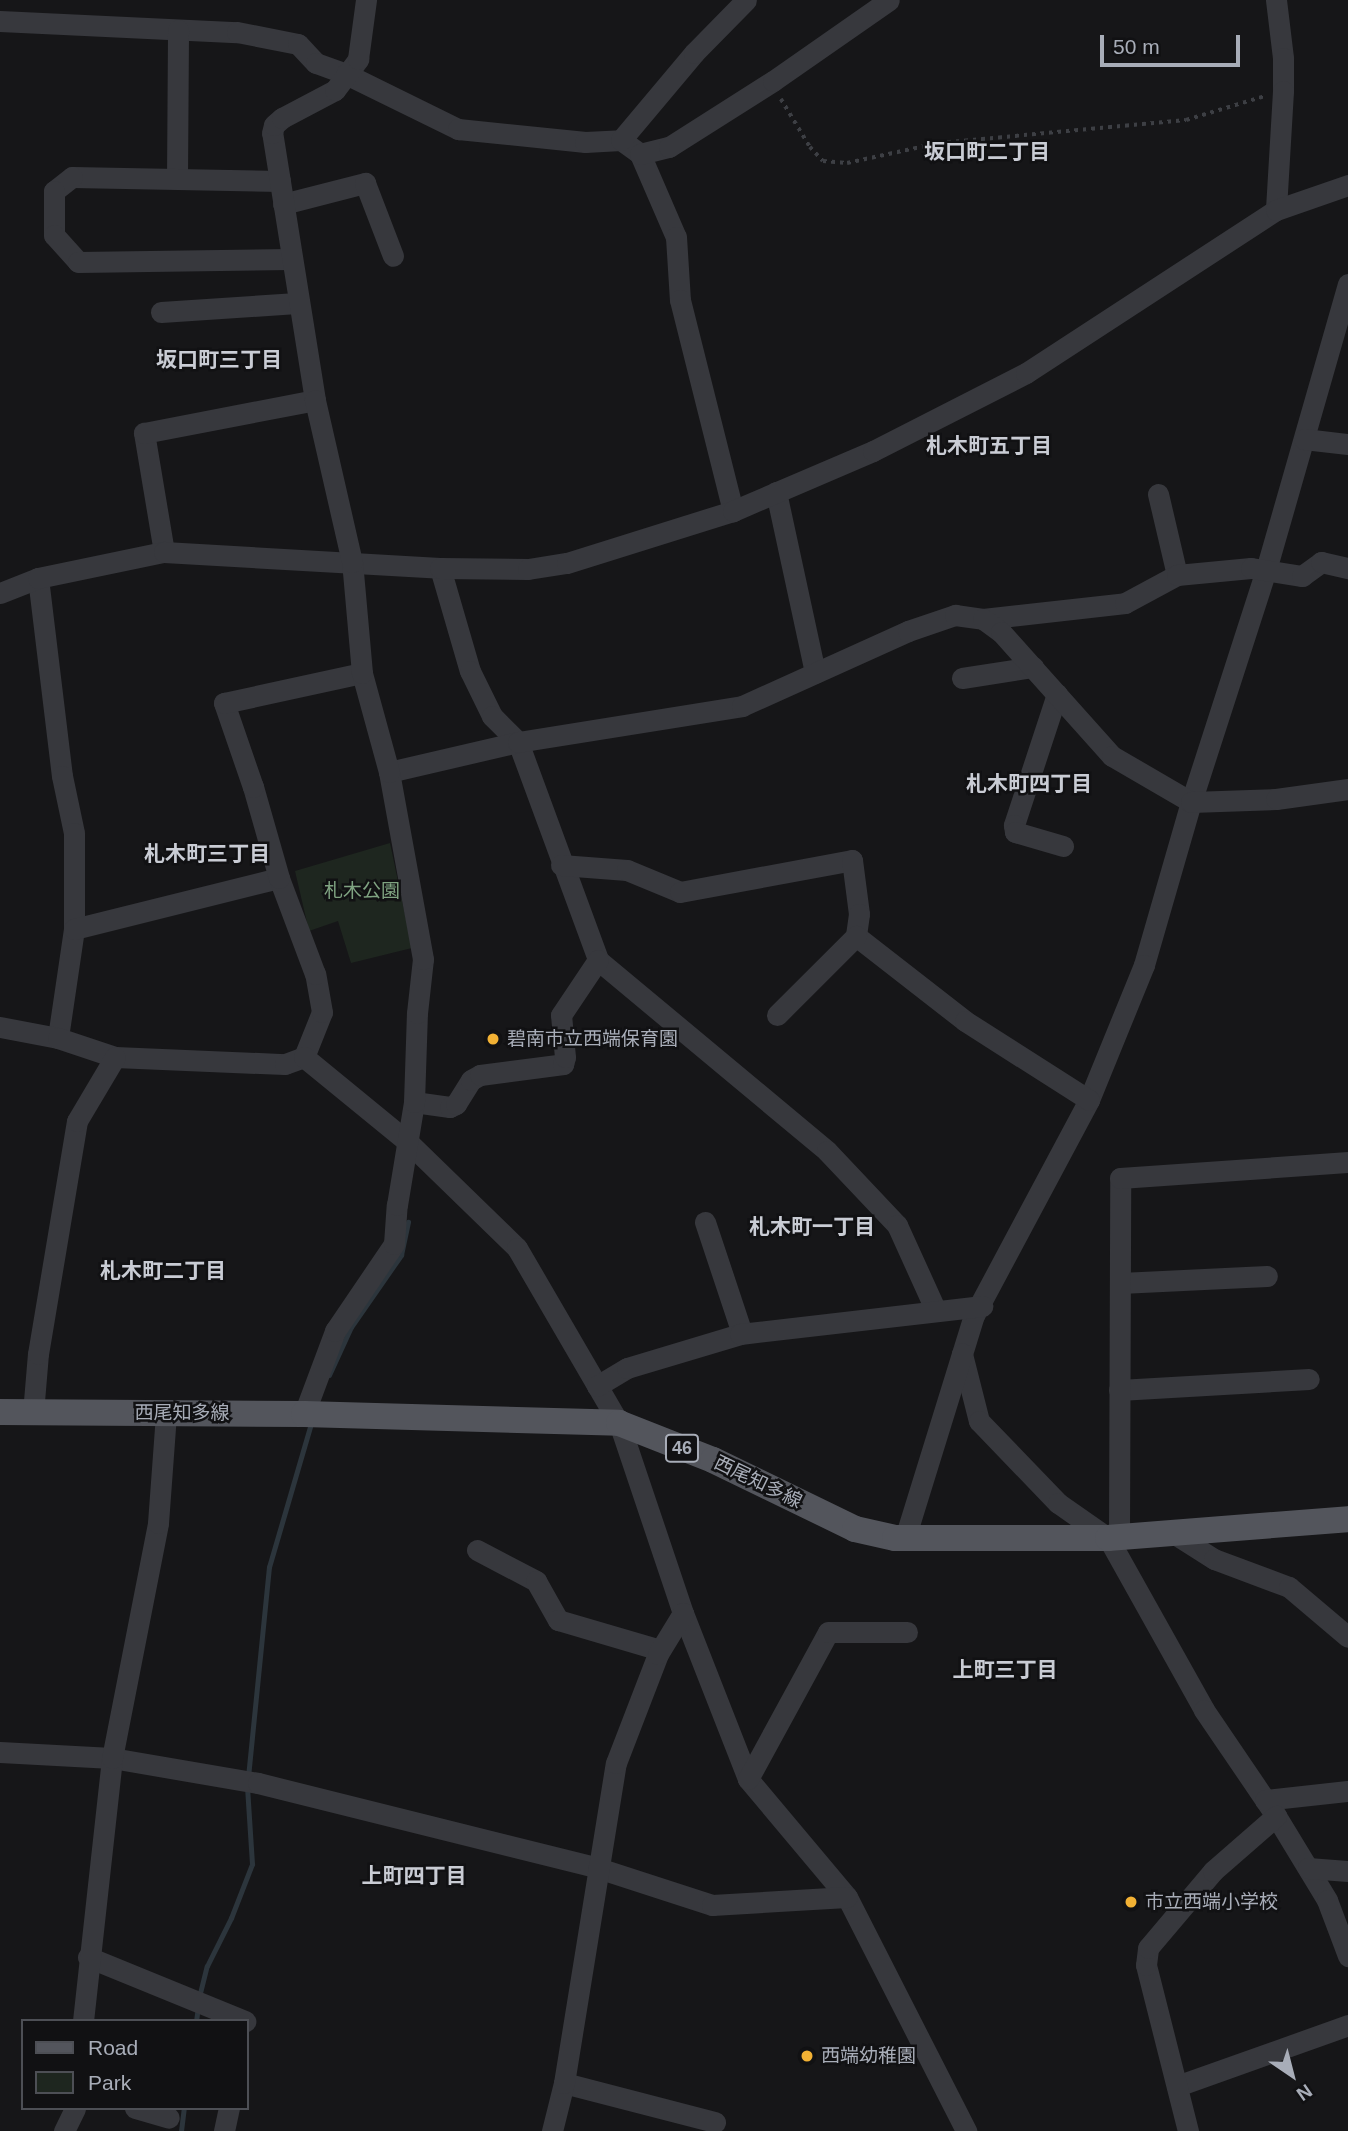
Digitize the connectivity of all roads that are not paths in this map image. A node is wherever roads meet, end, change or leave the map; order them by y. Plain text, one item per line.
1 (366, 0) edge
2 (746, 0) edge
3 (889, 0) edge
4 (1276, 0) edge
5 (0, 20) edge
6 (178, 30) junction
7 (346, 74) junction
8 (621, 140) junction
9 (640, 154) junction
10 (177, 178) junction
11 (280, 181) junction
12 (1348, 185) edge
13 (283, 204) junction
14 (1276, 210) junction
15 (393, 256) dead end
16 (290, 259) junction
17 (1348, 284) edge
18 (297, 303) junction
19 (160, 312) dead end
20 (1343, 329) edge
21 (315, 400) junction
22 (1304, 439) junction
23 (1348, 444) edge
24 (776, 492) junction
25 (1158, 494) dead end
26 (733, 511) junction
27 (164, 552) junction
28 (352, 562) junction
29 (440, 568) junction
30 (1348, 568) edge
31 (1265, 570) junction
32 (1177, 575) junction
33 (38, 578) junction
34 (0, 593) edge
35 (983, 619) junction
36 (1033, 667) junction
37 (362, 673) junction
38 (815, 673) junction
39 (962, 678) dead end
40 (1058, 694) junction
41 (518, 741) junction
42 (389, 772) junction
43 (1348, 789) edge
44 (1191, 802) junction
45 (1063, 846) dead end
46 (561, 865) junction
47 (279, 878) junction
48 (74, 929) junction
49 (856, 936) junction
50 (598, 960) junction
51 (777, 1015) dead end
52 (0, 1027) edge
53 (58, 1038) junction
54 (115, 1057) junction
55 (304, 1057) junction
56 (1089, 1100) junction
57 (414, 1102) junction
58 (408, 1142) junction
59 (1348, 1162) edge
60 (705, 1222) dead end
61 (1267, 1276) dead end
62 (1120, 1283) junction
63 (982, 1306) junction
64 (936, 1311) junction
65 (742, 1333) junction
66 (962, 1354) junction
67 (1309, 1379) dead end
68 (597, 1386) junction
69 (1119, 1390) junction
70 (0, 1412) edge
71 (33, 1413) junction
72 (166, 1413) junction
73 (304, 1414) junction
74 (619, 1423) junction
75 (1348, 1519) edge
76 (1173, 1533) junction
77 (1113, 1537) junction
78 (905, 1538) junction
79 (477, 1550) dead end
80 (683, 1613) junction
81 (907, 1632) dead end
82 (1348, 1637) edge
83 (660, 1650) junction
84 (0, 1752) edge
85 (112, 1758) junction
86 (748, 1779) junction
87 (1348, 1791) edge
88 (1270, 1808) junction
89 (598, 1868) junction
90 (1308, 1868) junction
91 (1348, 1871) edge
92 (847, 1896) junction
93 (89, 1956) junction
94 (1348, 1956) edge
95 (83, 2019) edge
96 (241, 2019) edge
97 (1348, 2025) edge
98 (564, 2083) junction
99 (1177, 2086) junction
100 (74, 2110) edge
101 (142, 2110) edge
102 (229, 2110) edge
103 (169, 2118) dead end
104 (715, 2122) dead end
105 (64, 2131) edge
106 (224, 2131) edge
107 (552, 2131) edge
108 (966, 2131) edge
109 (1188, 2131) edge

1 - 7 street
2 - 8 street
3 - 9 street
4 - 14 street
5 - 6 street
6 - 7 street
6 - 10 street
7 - 8 street
7 - 11 street
8 - 9 street
9 - 26 street
10 - 11 street
10 - 16 street
11 - 13 street
12 - 14 street
13 - 15 street
13 - 16 street
14 - 24 street
16 - 18 street
17 - 20 street
18 - 19 street
18 - 21 street
20 - 22 street
21 - 27 street
21 - 28 street
22 - 23 street
22 - 31 street
24 - 26 street
24 - 38 street
25 - 32 street
26 - 29 street
27 - 28 street
27 - 33 street
28 - 29 street
28 - 37 street
29 - 41 street
30 - 31 street
31 - 32 street
31 - 44 street
32 - 35 street
33 - 34 street
33 - 48 street
35 - 36 street
35 - 38 street
36 - 39 street
36 - 40 street
37 - 42 street
37 - 47 street
38 - 41 street
40 - 44 street
40 - 45 street
41 - 42 street
41 - 46 street
42 - 57 street
43 - 44 street
44 - 56 street
46 - 49 street
46 - 50 street
47 - 48 street
47 - 55 street
48 - 53 street
49 - 51 street
49 - 56 street
50 - 57 street
50 - 64 street
52 - 53 street
53 - 54 street
54 - 55 street
54 - 71 street
55 - 58 street
56 - 63 street
57 - 58 street
58 - 68 street
58 - 73 street
59 - 62 street
60 - 65 street
61 - 62 street
62 - 69 street
63 - 64 street
63 - 66 street
64 - 65 street
65 - 68 street
66 - 77 street
66 - 78 street
67 - 69 street
68 - 74 street
69 - 77 street
70 - 71 main road, 西尾知多線 / 46
71 - 72 main road, 西尾知多線 / 46
72 - 73 main road, 西尾知多線 / 46
72 - 85 street
73 - 74 main road, 西尾知多線 / 46
74 - 78 main road, 西尾知多線 / 46
74 - 80 street
75 - 76 main road, 西尾知多線 / 46
76 - 77 main road, 西尾知多線 / 46
76 - 82 street
77 - 78 main road, 西尾知多線 / 46
77 - 88 street
79 - 83 street
80 - 83 street
80 - 86 street
81 - 86 street
83 - 89 street
84 - 85 street
85 - 89 street
85 - 93 street
86 - 92 street
87 - 88 street
88 - 90 street
88 - 99 street
89 - 92 street
89 - 98 street
90 - 91 street
90 - 94 street
92 - 108 street
93 - 95 street
93 - 96 street
97 - 99 street
98 - 104 street
98 - 107 street
99 - 109 street
100 - 105 street
101 - 103 street
102 - 106 street

